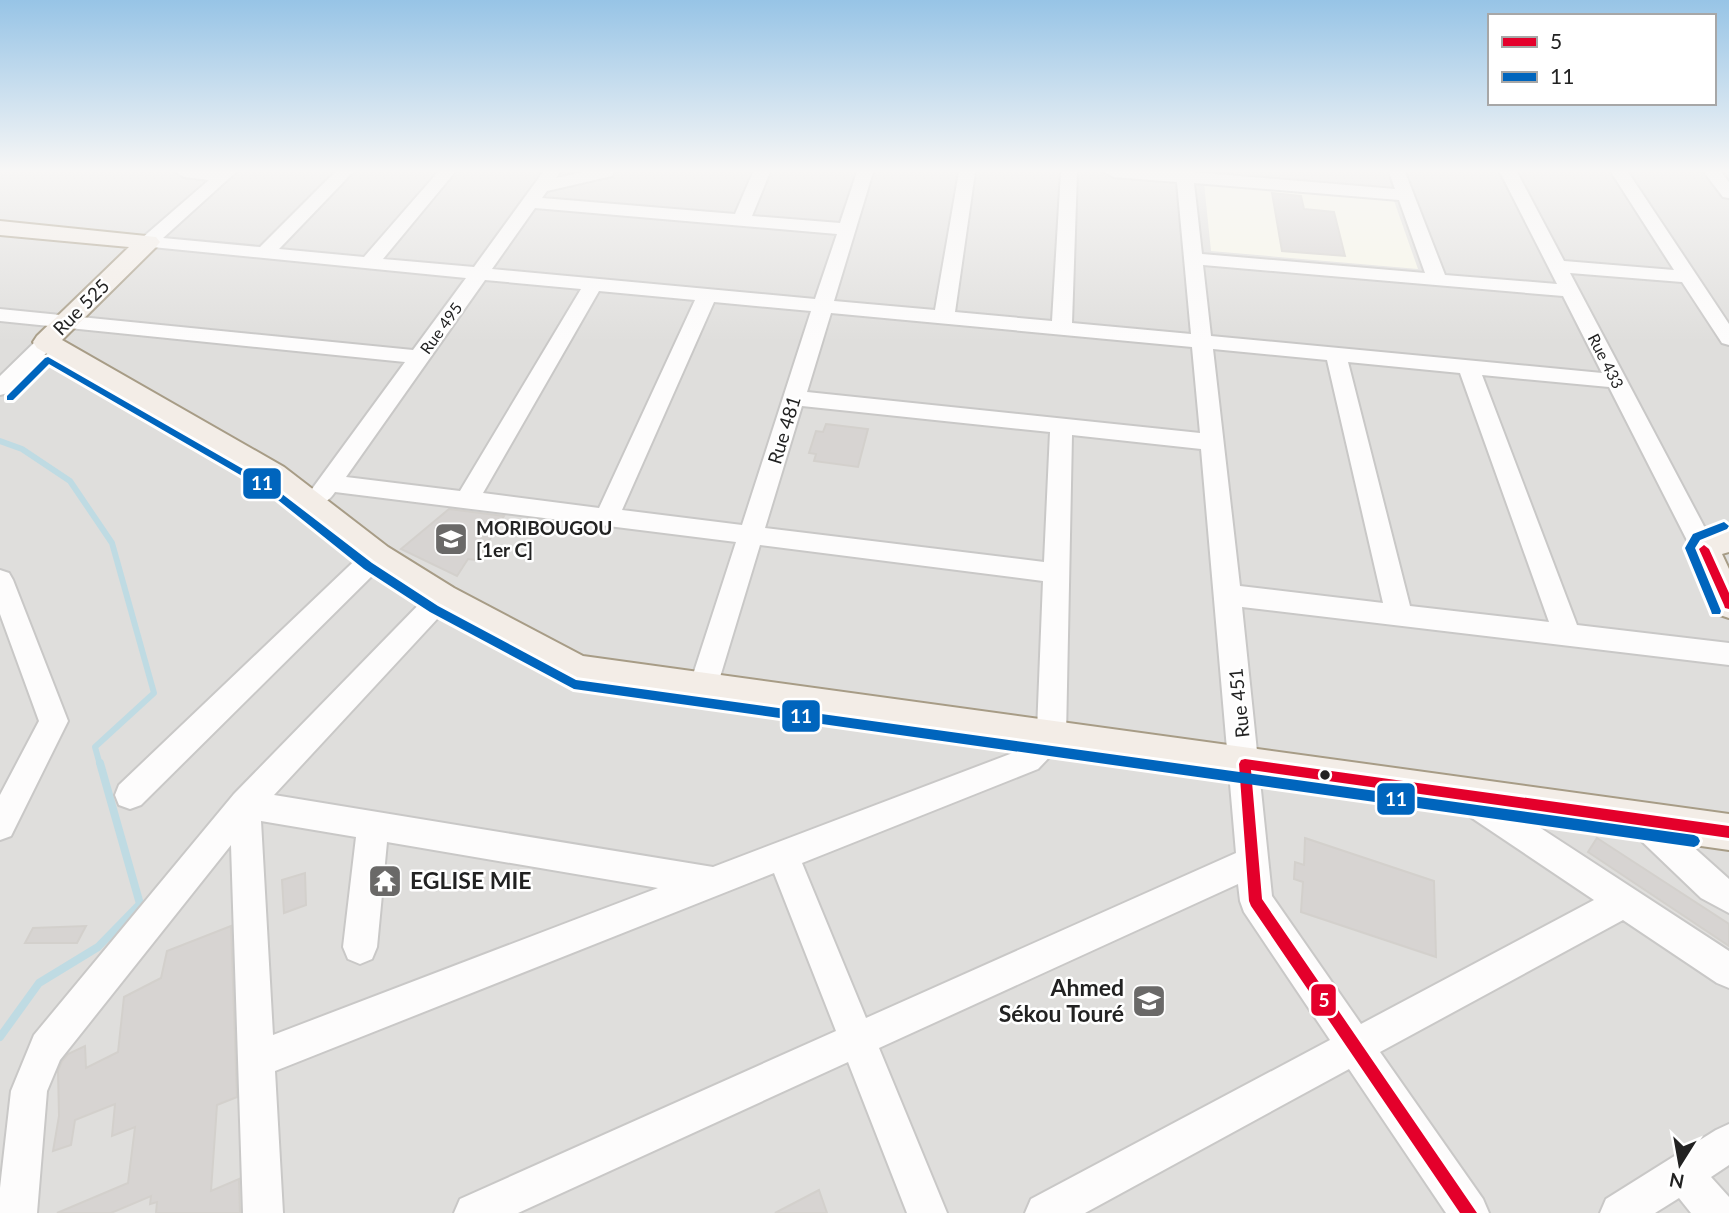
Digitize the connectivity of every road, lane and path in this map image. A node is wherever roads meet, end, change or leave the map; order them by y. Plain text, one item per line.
1 (6, 229) edge
2 (163, 229) edge
3 (289, 229) edge
4 (398, 229) edge
5 (511, 229) edge
6 (842, 229) edge
7 (847, 229) joint
8 (958, 229) edge
9 (1066, 229) edge
10 (1190, 229) edge
11 (1418, 229) edge
12 (1538, 229) edge
13 (1656, 229) edge
14 (148, 242) junction
15 (265, 253) junction
16 (1193, 259) junction
17 (369, 263) junction
18 (1557, 266) junction
19 (479, 274) junction
20 (1688, 277) junction
21 (1437, 280) junction
22 (593, 284) junction
23 (1570, 291) junction
24 (706, 295) junction
25 (823, 306) junction
26 (0, 315) edge
27 (944, 318) junction
28 (1062, 329) junction
29 (56, 332) junction
30 (1729, 339) edge
31 (1202, 342) junction
32 (1336, 355) junction
33 (420, 357) junction
34 (1468, 368) junction
35 (1617, 382) junction
36 (0, 388) edge
37 (794, 398) junction
38 (1061, 426) junction
39 (1212, 442) junction
40 (321, 493) junction
41 (467, 500) junction
42 (607, 517) junction
43 (751, 535) junction
44 (1716, 544) edge
45 (377, 555) junction
46 (1057, 573) junction
47 (1, 583) edge
48 (1228, 594) junction
49 (442, 597) junction
50 (1729, 605) edge
51 (1399, 615) junction
52 (1567, 635) junction
53 (1729, 654) edge
54 (703, 687) junction
55 (1051, 736) junction
56 (1245, 764) junction
57 (130, 794) dead end
58 (1462, 794) junction
59 (8, 803) edge
60 (245, 804) junction
61 (1641, 820) junction
62 (373, 825) junction
63 (0, 826) edge
64 (1729, 832) edge
65 (783, 855) junction
66 (1254, 861) junction
67 (713, 882) junction
68 (1729, 897) edge
69 (1623, 902) junction
70 (360, 947) dead end
71 (1729, 971) edge
72 (857, 1038) junction
73 (1356, 1047) junction
74 (256, 1060) junction
75 (1729, 1143) edge
76 (1683, 1173) junction
77 (17, 1213) edge
78 (264, 1213) edge
79 (474, 1213) edge
80 (927, 1213) edge
81 (1045, 1213) edge
82 (1469, 1213) edge
83 (1620, 1213) edge
84 (1717, 1213) edge

1 - 14 main road
2 - 14 street, Rue 525
3 - 15 street
4 - 17 street
5 - 19 street, Rue 495
6 - 7 street
7 - 25 street, Rue 481
8 - 27 street
9 - 28 street
10 - 16 street, Rue 451
11 - 21 street
12 - 18 street, Rue 433
13 - 20 street
14 - 15 street
14 - 29 main road, Rue 525
15 - 17 street
16 - 21 street
16 - 31 street, Rue 451
17 - 19 street
18 - 20 street
18 - 23 street, Rue 433
19 - 22 street
19 - 33 street, Rue 495
20 - 30 street
21 - 23 street
22 - 24 street
22 - 41 street
23 - 35 street, Rue 433
24 - 25 street
24 - 42 street
25 - 27 street
25 - 37 street, Rue 481
26 - 29 street
27 - 28 street
28 - 31 street
29 - 33 street
29 - 36 street
29 - 40 main road, Rue 525
31 - 32 street
31 - 39 street, Rue 451
32 - 34 street
32 - 51 street
33 - 40 street, Rue 495
34 - 35 street
34 - 52 street
35 - 44 street, Rue 433
37 - 38 street
37 - 43 street, Rue 481
38 - 39 street
38 - 46 street
39 - 48 street, Rue 451
40 - 41 street
40 - 45 main road, Rue 525
41 - 42 street
42 - 43 street
43 - 46 street
43 - 54 street, Rue 481
44 - 50 main road
45 - 49 main road, Rue 525
45 - 57 street
46 - 55 street
47 - 59 street
48 - 51 street
48 - 56 street, Rue 451
49 - 54 main road, Rue 525
49 - 60 street
51 - 52 street
52 - 53 street
54 - 55 main road, Rue 525
55 - 56 main road, Rue 525
55 - 65 street
56 - 58 main road, Rue 525
56 - 66 street, Rue 451
58 - 61 main road, Rue 525
58 - 69 street
59 - 63 street
60 - 62 street
60 - 74 street
60 - 77 street
61 - 64 main road, Rue 525
61 - 68 street
62 - 67 street
62 - 70 street
65 - 67 street
65 - 72 street
66 - 72 street
66 - 73 street, Rue 451
67 - 74 street
69 - 71 street
69 - 73 street
72 - 79 street
72 - 80 street
73 - 81 street
73 - 82 street, Rue 451
74 - 78 street
75 - 76 street
76 - 83 street
76 - 84 street

